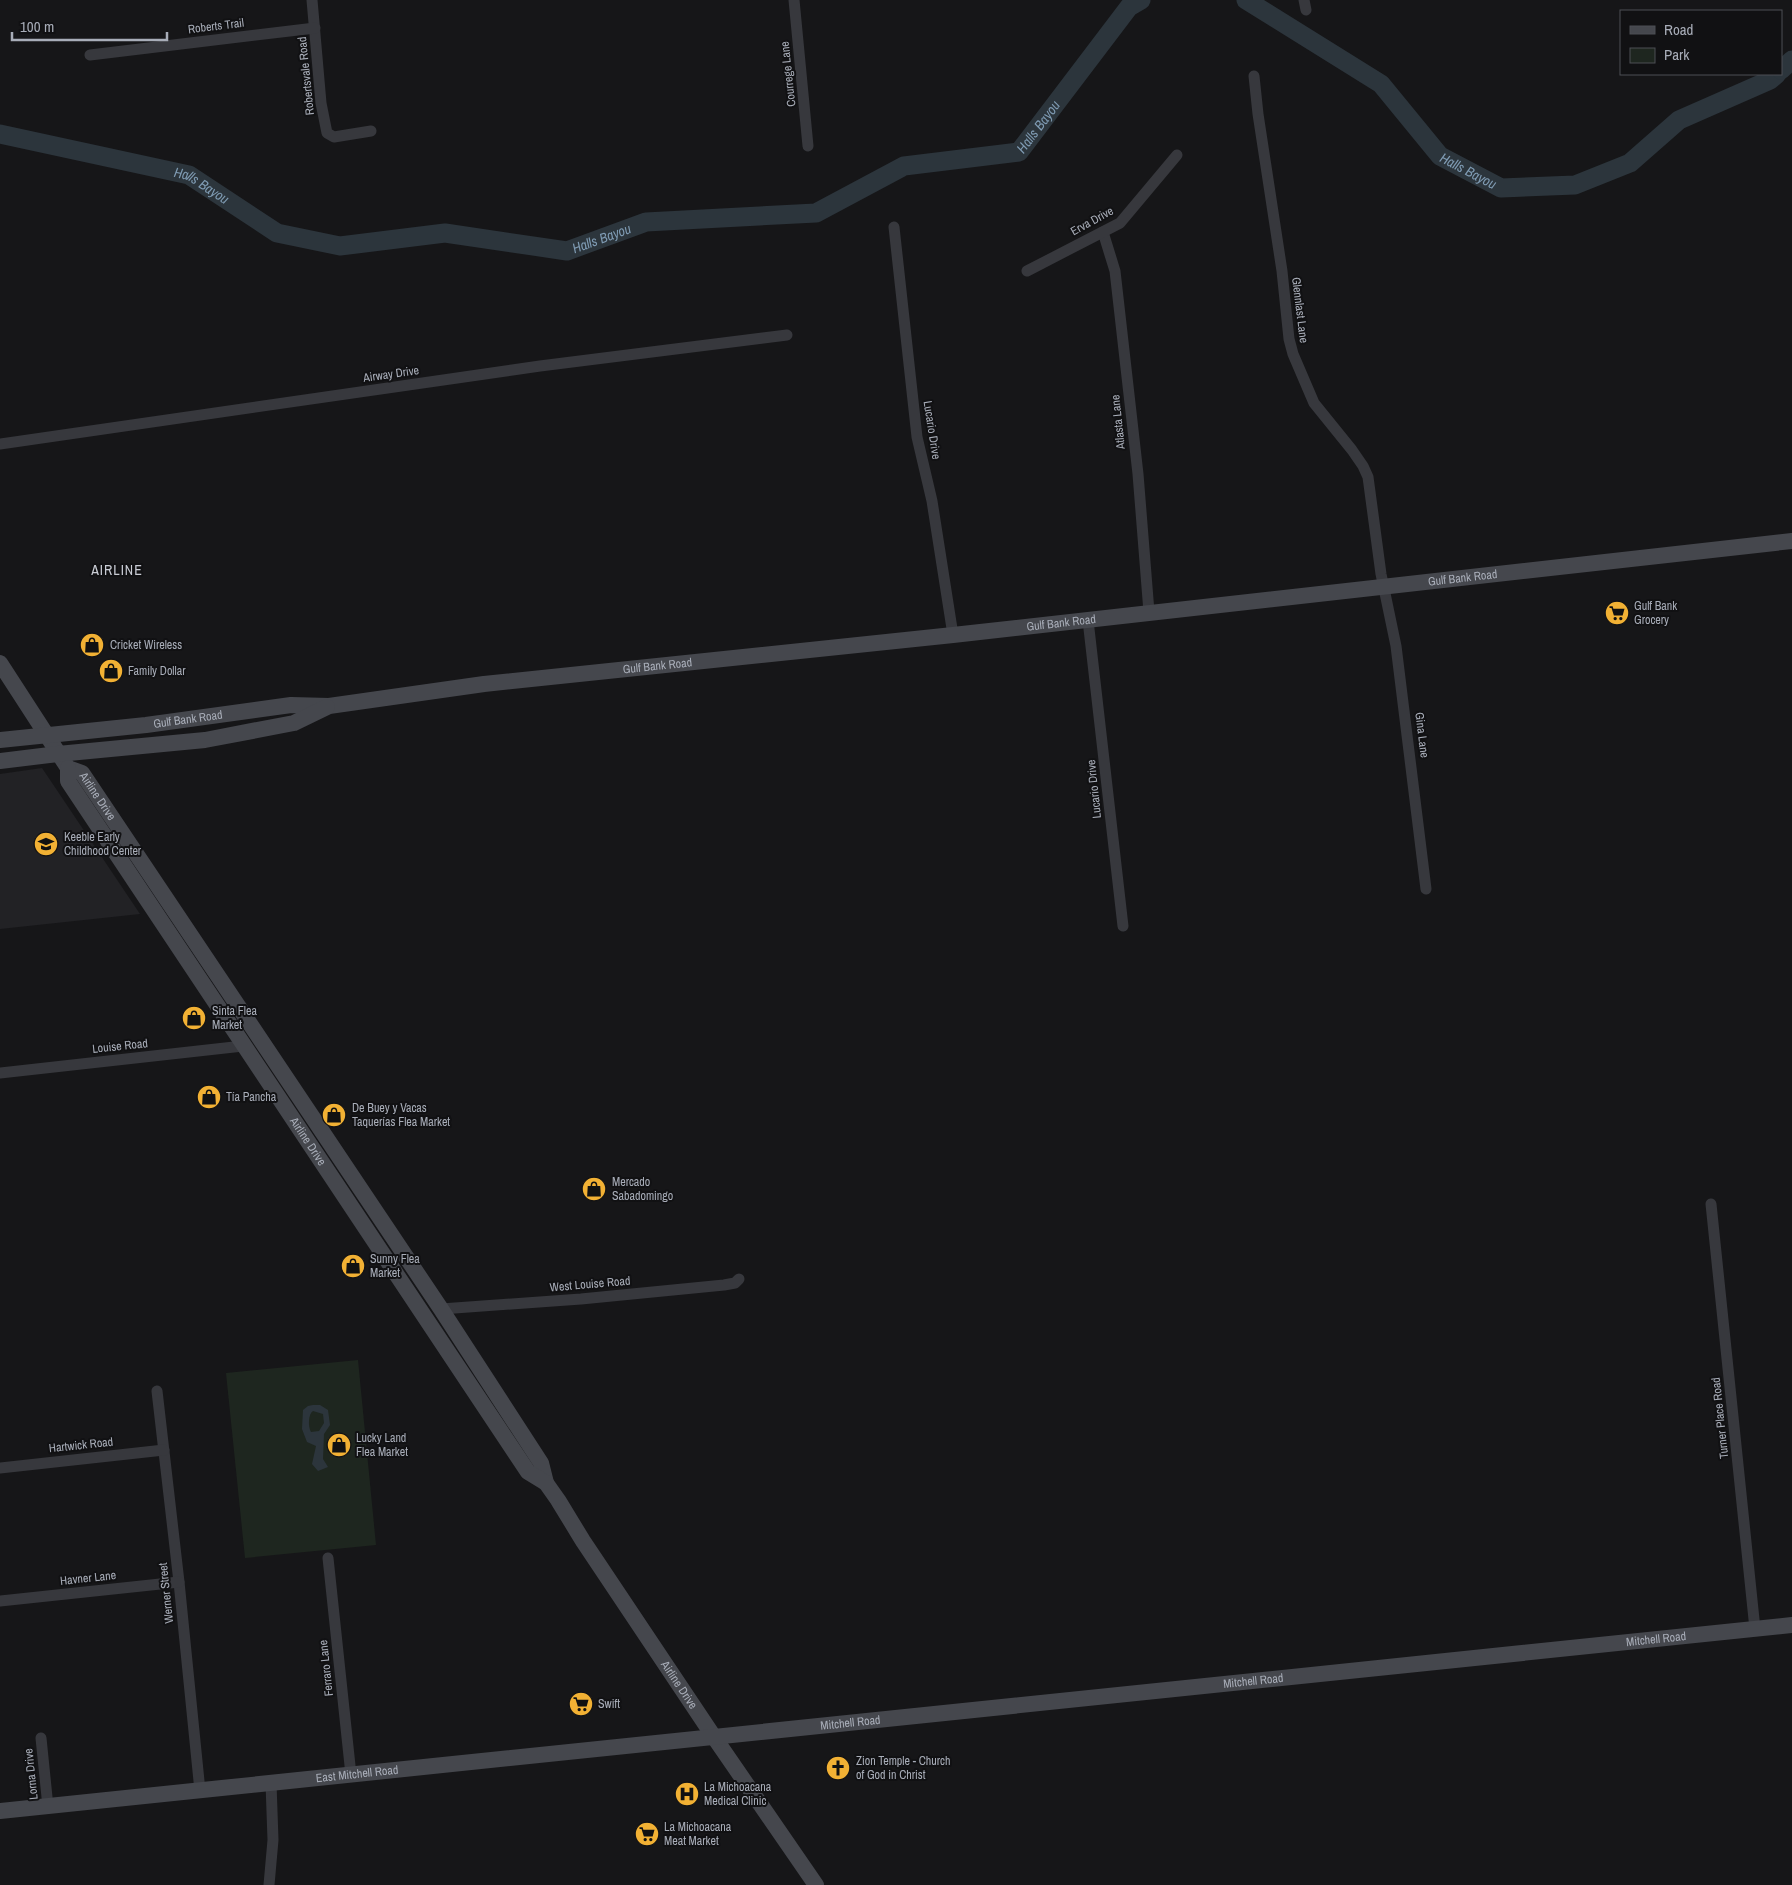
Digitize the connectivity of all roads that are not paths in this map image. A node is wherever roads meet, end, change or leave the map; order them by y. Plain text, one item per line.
1 (312, 0) edge
2 (794, 0) edge
3 (315, 28) junction
4 (90, 55) dead end
5 (1254, 76) dead end
6 (371, 131) dead end
7 (808, 146) dead end
8 (1177, 155) dead end
9 (894, 227) dead end
10 (1103, 232) junction
11 (1027, 270) dead end
12 (787, 334) dead end
13 (0, 444) edge
14 (1792, 541) edge
15 (1385, 585) junction
16 (1149, 612) junction
17 (1088, 620) junction
18 (953, 635) junction
19 (0, 663) edge
20 (329, 706) junction
21 (46, 735) junction
22 (0, 740) edge
23 (58, 754) junction
24 (0, 762) edge
25 (68, 768) junction
26 (1426, 889) dead end
27 (1123, 926) dead end
28 (243, 1046) junction
29 (0, 1073) edge
30 (1711, 1204) dead end
31 (738, 1279) dead end
32 (441, 1309) junction
33 (434, 1332) junction
34 (157, 1391) dead end
35 (164, 1450) junction
36 (0, 1468) edge
37 (546, 1483) junction
38 (328, 1558) dead end
39 (179, 1582) junction
40 (0, 1601) edge
41 (1792, 1625) edge
42 (1755, 1629) junction
43 (714, 1737) junction
44 (41, 1738) dead end
45 (351, 1775) junction
46 (271, 1783) junction
47 (200, 1792) junction
48 (48, 1807) junction
49 (0, 1811) edge
50 (269, 1885) edge
51 (816, 1885) edge

1 - 3 street, Robertsvale Road
2 - 7 street, Courrege Lane
3 - 4 street, Roberts Trail
3 - 6 street, Robertsvale Road
5 - 15 street, Glennlast Lane
8 - 10 street, Erva Drive
9 - 18 street, Lucario Drive
10 - 11 street, Erva Drive
10 - 16 street, Atlasta Lane
12 - 13 street, Airway Drive
14 - 15 main road, Gulf Bank Road
15 - 16 main road, Gulf Bank Road
15 - 26 street, Gina Lane
16 - 17 main road, Gulf Bank Road
17 - 18 main road, Gulf Bank Road
17 - 27 street, Lucario Drive
18 - 20 main road, Gulf Bank Road
19 - 21 main road, Airline Drive
20 - 21 main road, Gulf Bank Road
20 - 23 main road, Gulf Bank Road
21 - 22 main road, Gulf Bank Road
21 - 23 main road, Airline Drive
23 - 24 main road, Gulf Bank Road
23 - 25 main road, Airline Drive
25 - 28 main road, Airline Drive
25 - 32 main road, Airline Drive
28 - 29 street, Louise Road
28 - 33 main road, Airline Drive
30 - 42 street, Turner Place Road
31 - 32 street, West Louise Road
32 - 33 main road
32 - 37 main road, Airline Drive
33 - 37 main road, Airline Drive
34 - 35 street, Werner Street
35 - 36 street, Hartwick Road
35 - 39 street, Werner Street
37 - 43 main road, Airline Drive
38 - 45 street, Ferraro Lane
39 - 40 street, Havner Lane
39 - 47 street, Werner Street
41 - 42 main road, Mitchell Road
42 - 43 main road, Mitchell Road
43 - 45 main road, East Mitchell Road
43 - 51 main road, Airline Drive
44 - 48 street, Lorna Drive
45 - 46 main road, East Mitchell Road
46 - 47 main road, East Mitchell Road
46 - 50 street
47 - 48 main road, East Mitchell Road
48 - 49 main road, East Mitchell Road

